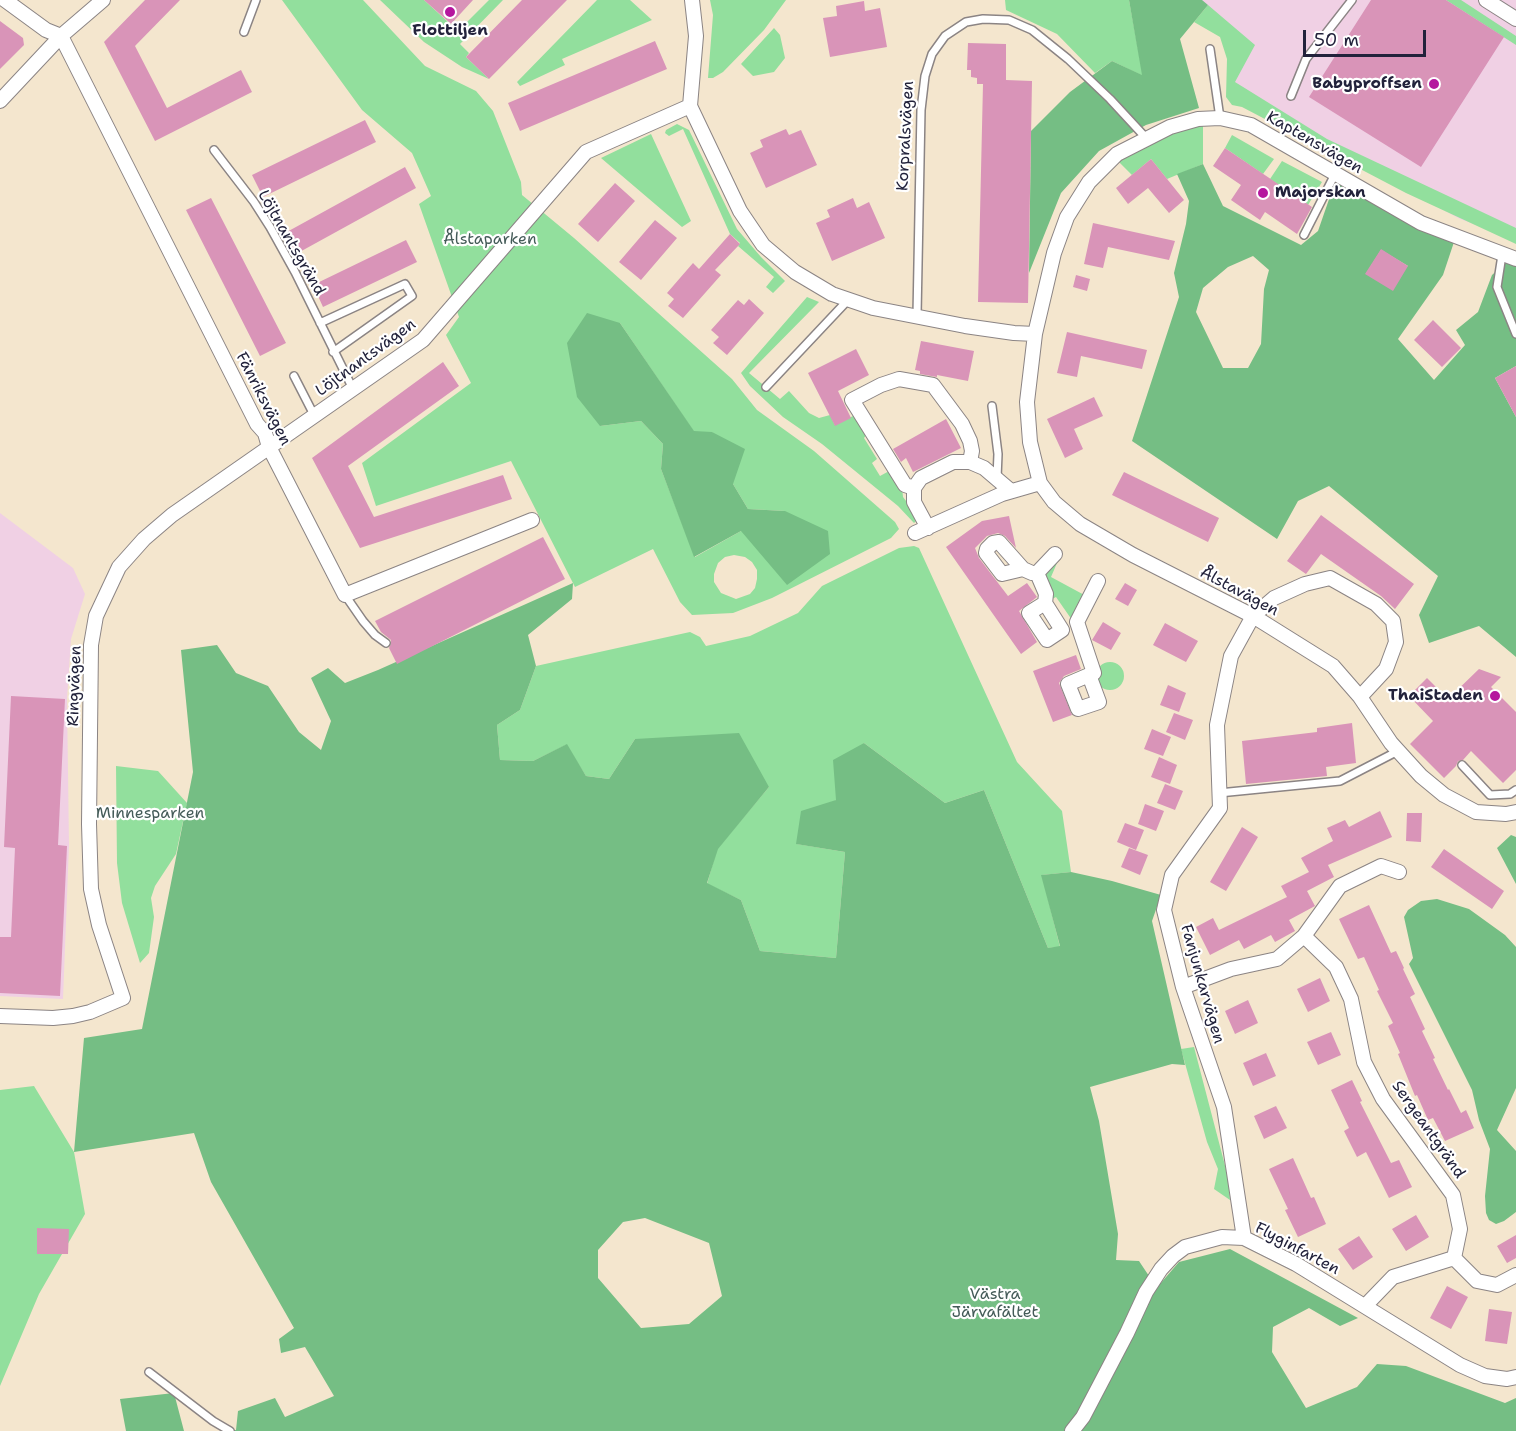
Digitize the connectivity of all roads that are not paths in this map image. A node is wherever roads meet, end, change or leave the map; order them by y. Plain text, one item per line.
1 (5, 0) edge
2 (103, 0) edge
3 (256, 0) edge
4 (692, 0) edge
5 (1352, 0) edge
6 (1486, 0) edge
7 (1516, 19) edge
8 (244, 32) dead end
9 (61, 36) junction
10 (1210, 49) dead end
11 (1291, 96) dead end
12 (0, 100) edge
13 (690, 106) junction
14 (1220, 118) junction
15 (1147, 139) junction
16 (214, 150) dead end
17 (1335, 174) junction
18 (1304, 235) dead end
19 (1502, 255) junction
20 (1516, 260) edge
21 (849, 299) junction
22 (917, 315) junction
23 (320, 323) junction
24 (1035, 334) junction
25 (1516, 334) edge
26 (333, 352) junction
27 (294, 376) dead end
28 (766, 387) dead end
29 (353, 389) junction
30 (992, 406) dead end
31 (314, 416) junction
32 (269, 447) junction
33 (970, 462) junction
34 (997, 479) junction
35 (1040, 483) junction
36 (914, 488) junction
37 (1011, 491) junction
38 (532, 520) dead end
39 (1055, 554) dead end
40 (1023, 569) dead end
41 (1037, 573) junction
42 (1098, 581) dead end
43 (345, 595) junction
44 (1253, 616) junction
45 (1077, 622) junction
46 (386, 643) dead end
47 (1089, 675) dead end
48 (1360, 697) junction
49 (1398, 751) junction
50 (1462, 765) dead end
51 (1516, 790) edge
52 (1219, 793) junction
53 (1516, 812) edge
54 (1399, 872) dead end
55 (1304, 936) junction
56 (1183, 987) junction
57 (0, 1016) edge
58 (1244, 1238) junction
59 (1454, 1258) junction
60 (1516, 1275) edge
61 (1365, 1306) junction
62 (149, 1372) dead end
63 (1516, 1377) edge
64 (230, 1431) edge
65 (1072, 1431) edge

1 - 9 street
2 - 9 street
3 - 8 lane
4 - 13 street
5 - 11 lane
6 - 7 street
9 - 12 street
9 - 32 street, Fänriksvägen
10 - 14 lane
13 - 21 street
13 - 29 street, Löjtnantsvägen
14 - 15 street, Kaptensvägen
14 - 17 street, Kaptensvägen
15 - 22 lane, Korpralsvägen
15 - 24 street, Kaptensvägen
16 - 23 lane, Löjtnantsgränd
17 - 18 lane
17 - 19 street, Kaptensvägen
19 - 20 street, Kaptensvägen
19 - 25 lane
21 - 22 street
21 - 28 lane
22 - 24 street
23 - 26 lane, Löjtnantsgränd
23 - 26 lane
24 - 35 street, Kaptensvägen
26 - 29 lane, Löjtnantsgränd
27 - 31 lane
29 - 31 street, Löjtnantsvägen
30 - 34 lane
31 - 32 street, Löjtnantsvägen
32 - 43 street, Fänriksvägen
32 - 57 street, Ringvägen
33 - 34 street
33 - 36 street
33 - 36 street
34 - 37 street
35 - 37 street
35 - 44 street, Ålstavägen
36 - 37 street
38 - 43 street
39 - 41 street
40 - 41 street
41 - 45 street
42 - 45 street
43 - 46 lane
44 - 48 street, Ålstavägen
44 - 48 street, Fanjunkarvägen
44 - 52 street, Fanjunkarvägen
45 - 47 street
48 - 49 street, Ålstavägen
49 - 52 lane
49 - 53 street, Ålstavägen
50 - 51 lane
52 - 56 street, Fanjunkarvägen
54 - 55 street
55 - 56 street
55 - 59 street, Sergeantgränd
56 - 58 street, Fanjunkarvägen
58 - 61 street, Flyginfarten
58 - 65 street, Flyginfarten
59 - 60 street
59 - 61 street
61 - 63 street, Flyginfarten
62 - 64 lane

